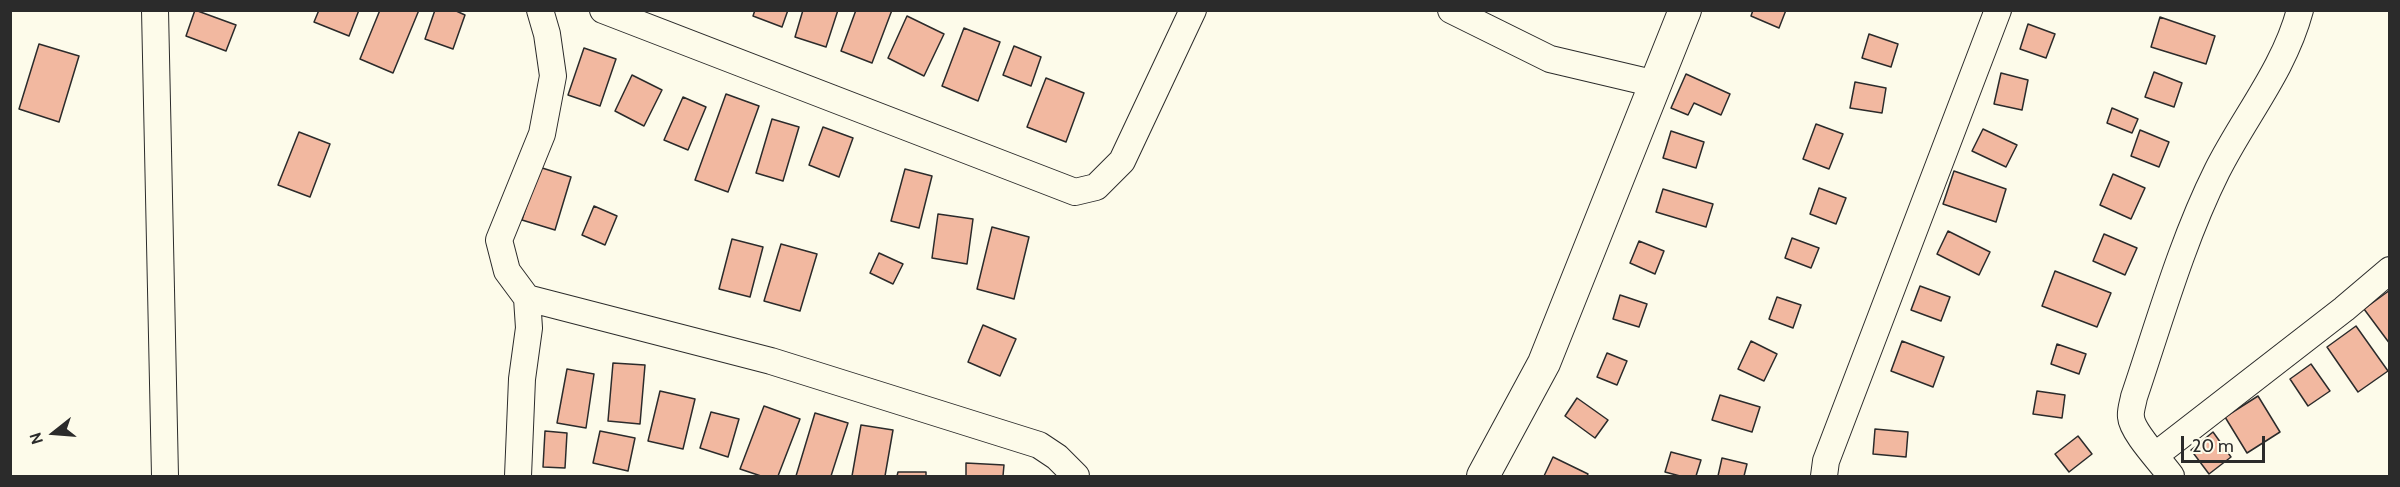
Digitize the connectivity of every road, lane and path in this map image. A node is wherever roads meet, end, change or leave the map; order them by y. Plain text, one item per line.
1 (155, 10) edge
2 (540, 10) edge
3 (603, 10) edge
4 (1193, 10) edge
5 (1451, 10) edge
6 (1685, 10) edge
7 (1998, 10) edge
8 (2301, 10) edge
9 (1656, 84) junction
10 (2390, 270) edge
11 (527, 298) junction
12 (2157, 454) junction
13 (165, 477) edge
14 (518, 477) edge
15 (1077, 477) edge
16 (1483, 477) edge
17 (1824, 477) edge
18 (2171, 477) edge

1 - 13 street
2 - 11 street
3 - 4 street
5 - 9 street
6 - 9 street
7 - 17 street
8 - 12 street
9 - 16 street
10 - 12 street
11 - 14 street
11 - 15 street
12 - 18 street

